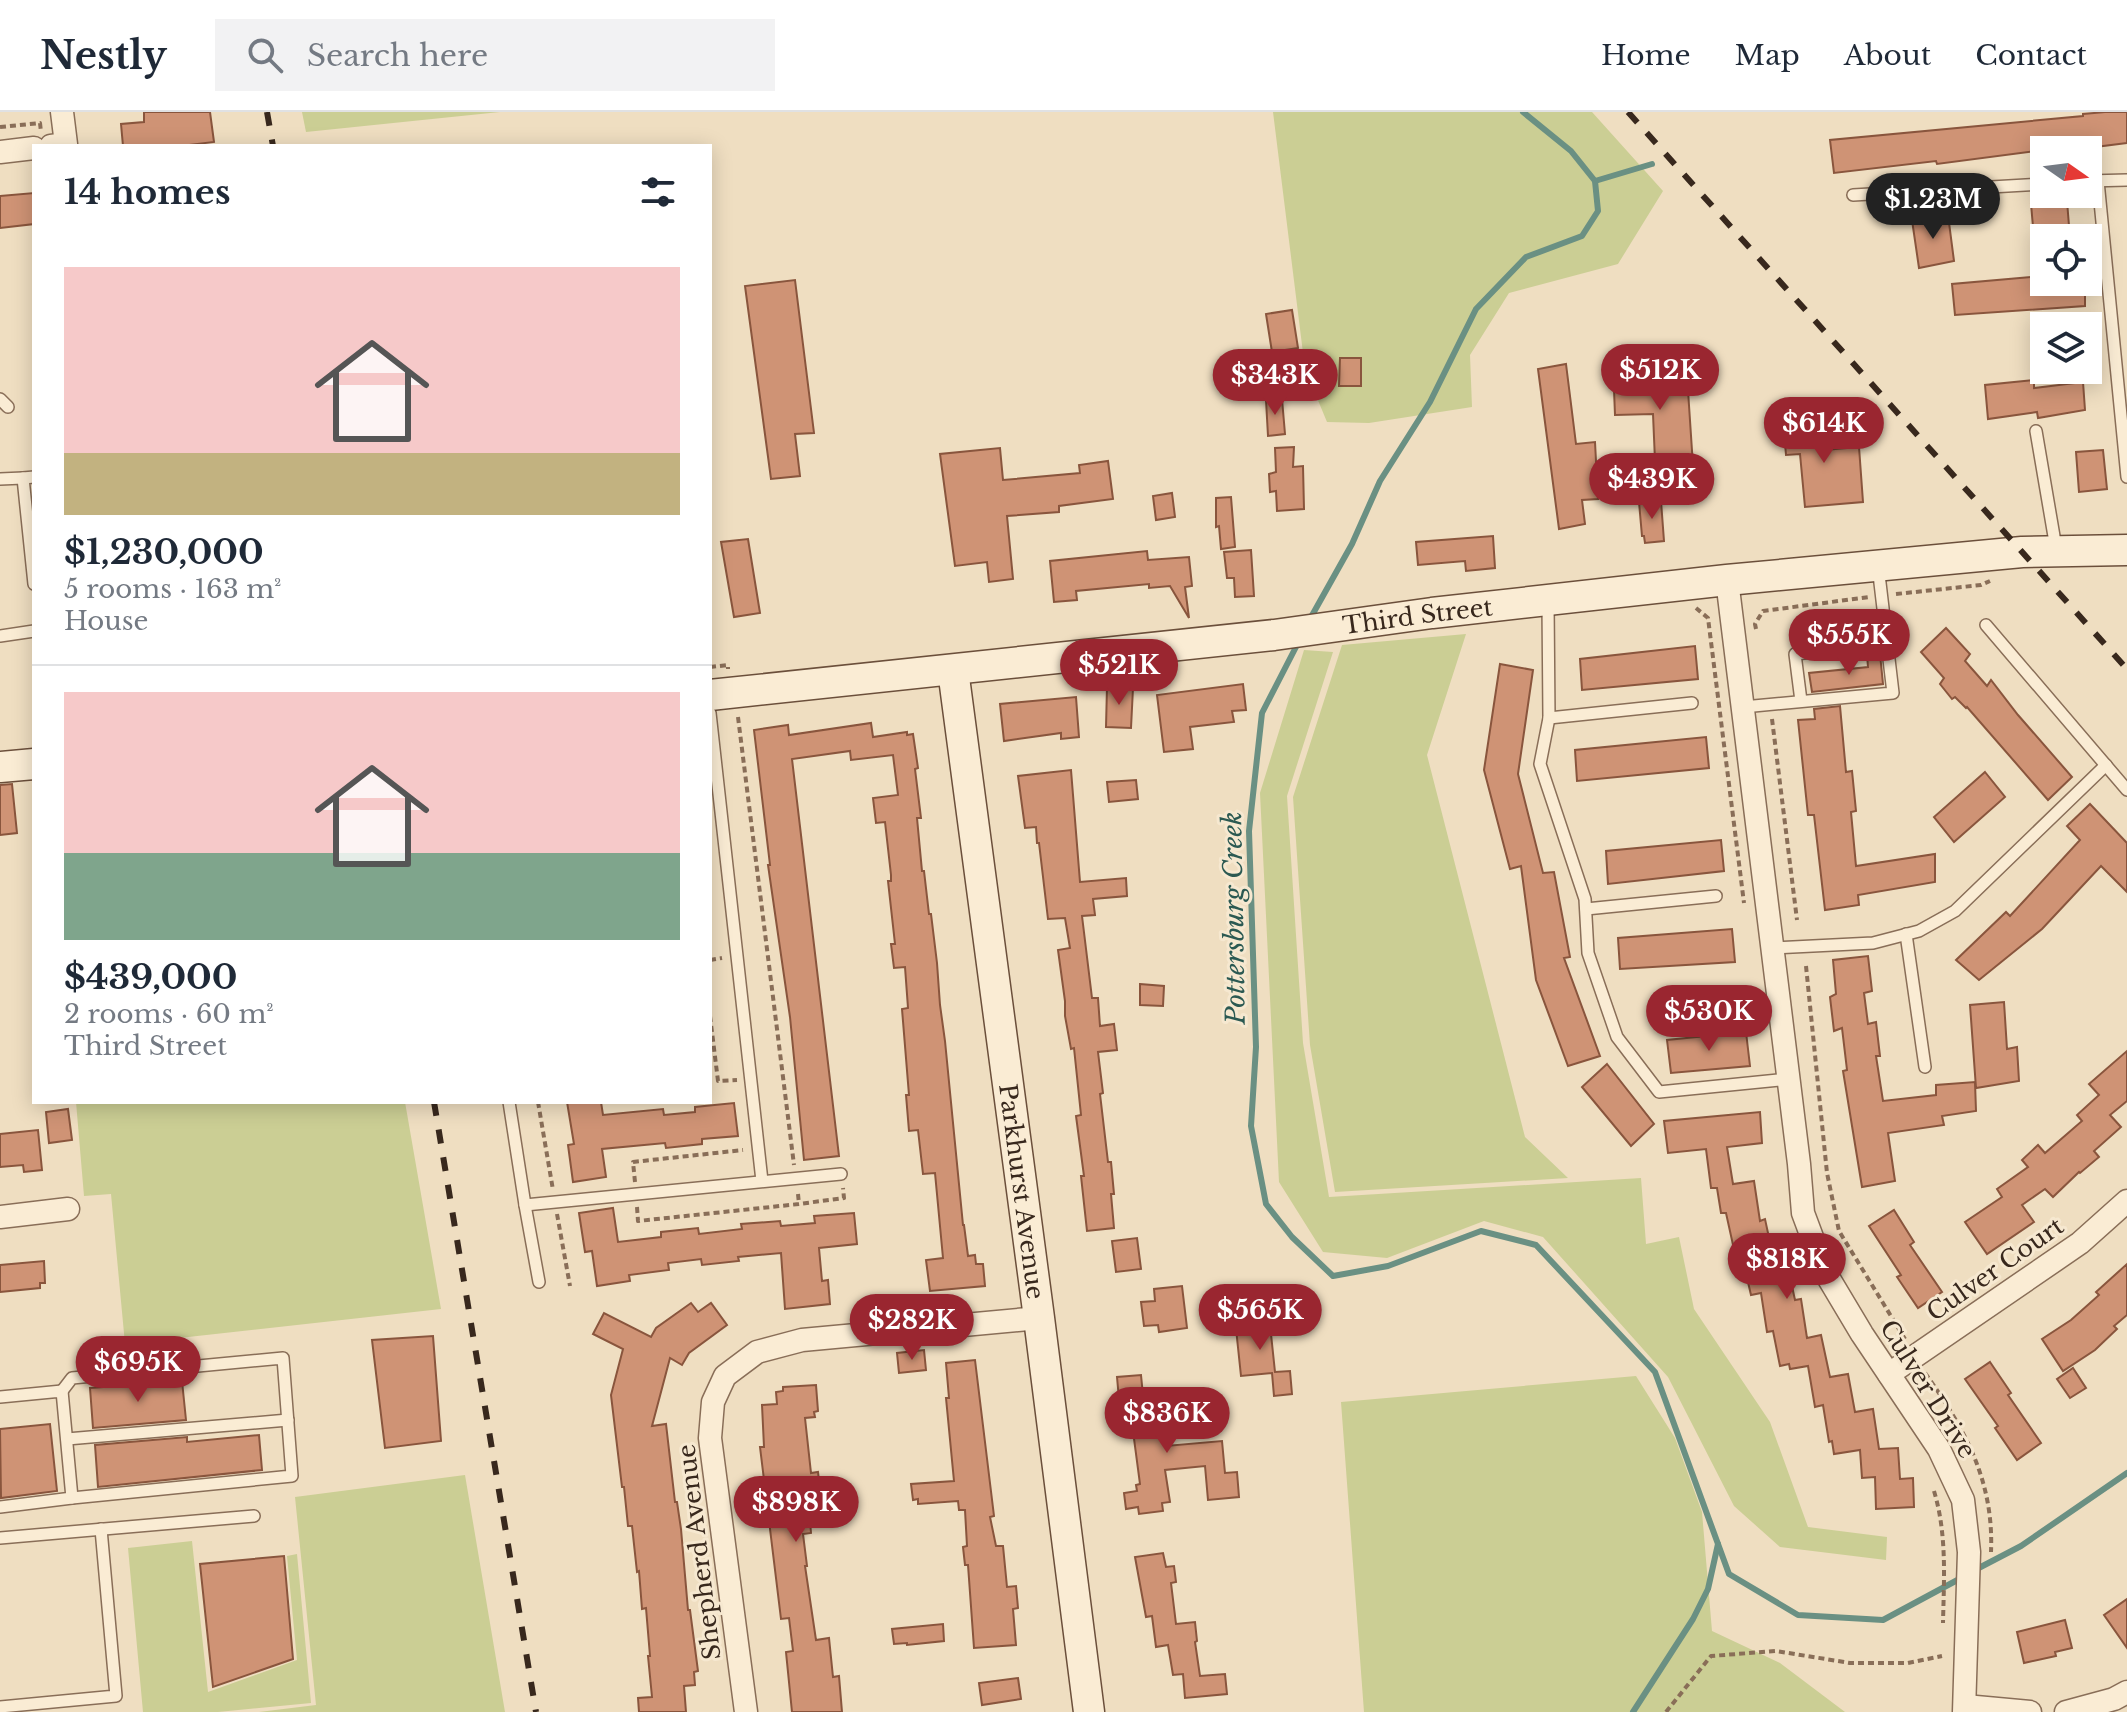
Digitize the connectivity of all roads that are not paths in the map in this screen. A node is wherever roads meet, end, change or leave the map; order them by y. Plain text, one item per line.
1 (62, 112) edge
2 (58, 144) edge
3 (32, 148) edge
4 (0, 152) edge
5 (2127, 180) edge
6 (2102, 181) edge
7 (2030, 185) edge
8 (1853, 195) dead end
9 (2096, 208) edge
10 (2036, 431) dead end
11 (2127, 477) edge
12 (29, 478) edge
13 (0, 479) edge
14 (32, 542) edge
15 (2127, 550) edge
16 (2057, 551) junction
17 (1878, 566) junction
18 (1727, 580) junction
19 (1548, 601) junction
20 (1986, 625) dead end
21 (32, 631) edge
22 (0, 636) edge
23 (1887, 644) junction
24 (953, 670) junction
25 (712, 695) edge
26 (1801, 701) junction
27 (1692, 703) dead end
28 (1743, 707) junction
29 (1549, 718) junction
30 (712, 731) edge
31 (32, 764) edge
32 (2106, 765) junction
33 (0, 767) edge
34 (2127, 790) edge
35 (1716, 896) dead end
36 (1586, 909) junction
37 (1906, 934) junction
38 (1773, 948) junction
39 (1925, 1067) dead end
40 (1789, 1079) junction
41 (509, 1104) edge
42 (841, 1174) dead end
43 (762, 1181) junction
44 (2127, 1201) edge
45 (525, 1205) junction
46 (68, 1209) dead end
47 (0, 1217) edge
48 (539, 1282) dead end
49 (1039, 1318) junction
50 (1889, 1374) junction
51 (62, 1391) junction
52 (0, 1397) edge
53 (288, 1420) junction
54 (67, 1439) junction
55 (72, 1498) junction
56 (0, 1507) edge
57 (254, 1516) dead end
58 (101, 1529) junction
59 (0, 1538) edge
60 (2127, 1692) edge
61 (0, 1707) edge
62 (1965, 1709) edge
63 (746, 1712) edge
64 (1089, 1712) edge
65 (2030, 1712) edge
66 (2066, 1712) edge

1 - 2 street
3 - 4 street
5 - 6 lane
7 - 8 lane
9 - 11 lane
10 - 16 lane
12 - 13 lane
12 - 14 lane
15 - 16 street, Third Street
16 - 17 street, Third Street
17 - 18 street, Third Street
17 - 23 lane
18 - 19 street, Third Street
18 - 28 street, Culver Drive
19 - 24 street, Third Street
19 - 29 lane
20 - 32 lane
21 - 22 lane
23 - 26 lane
23 - 26 lane
24 - 25 street, Third Street
24 - 49 street, Parkhurst Avenue
26 - 28 lane
27 - 29 lane
28 - 38 street, Culver Drive
29 - 36 lane
30 - 43 lane
31 - 33 street
32 - 34 lane
32 - 37 lane
35 - 36 lane
36 - 40 lane
37 - 38 lane
37 - 39 lane
38 - 40 street, Culver Drive
40 - 50 street, Culver Drive
41 - 45 lane
42 - 43 lane
43 - 45 lane
44 - 50 street, Culver Court
45 - 48 lane
46 - 47 street
49 - 63 street, Shepherd Avenue
49 - 64 street, Parkhurst Avenue
50 - 62 street, Culver Drive
51 - 52 lane
51 - 53 lane
51 - 54 lane
53 - 54 lane
53 - 55 lane
54 - 55 lane
55 - 56 lane
57 - 58 lane
58 - 59 lane
58 - 61 lane
60 - 66 street
62 - 65 street

